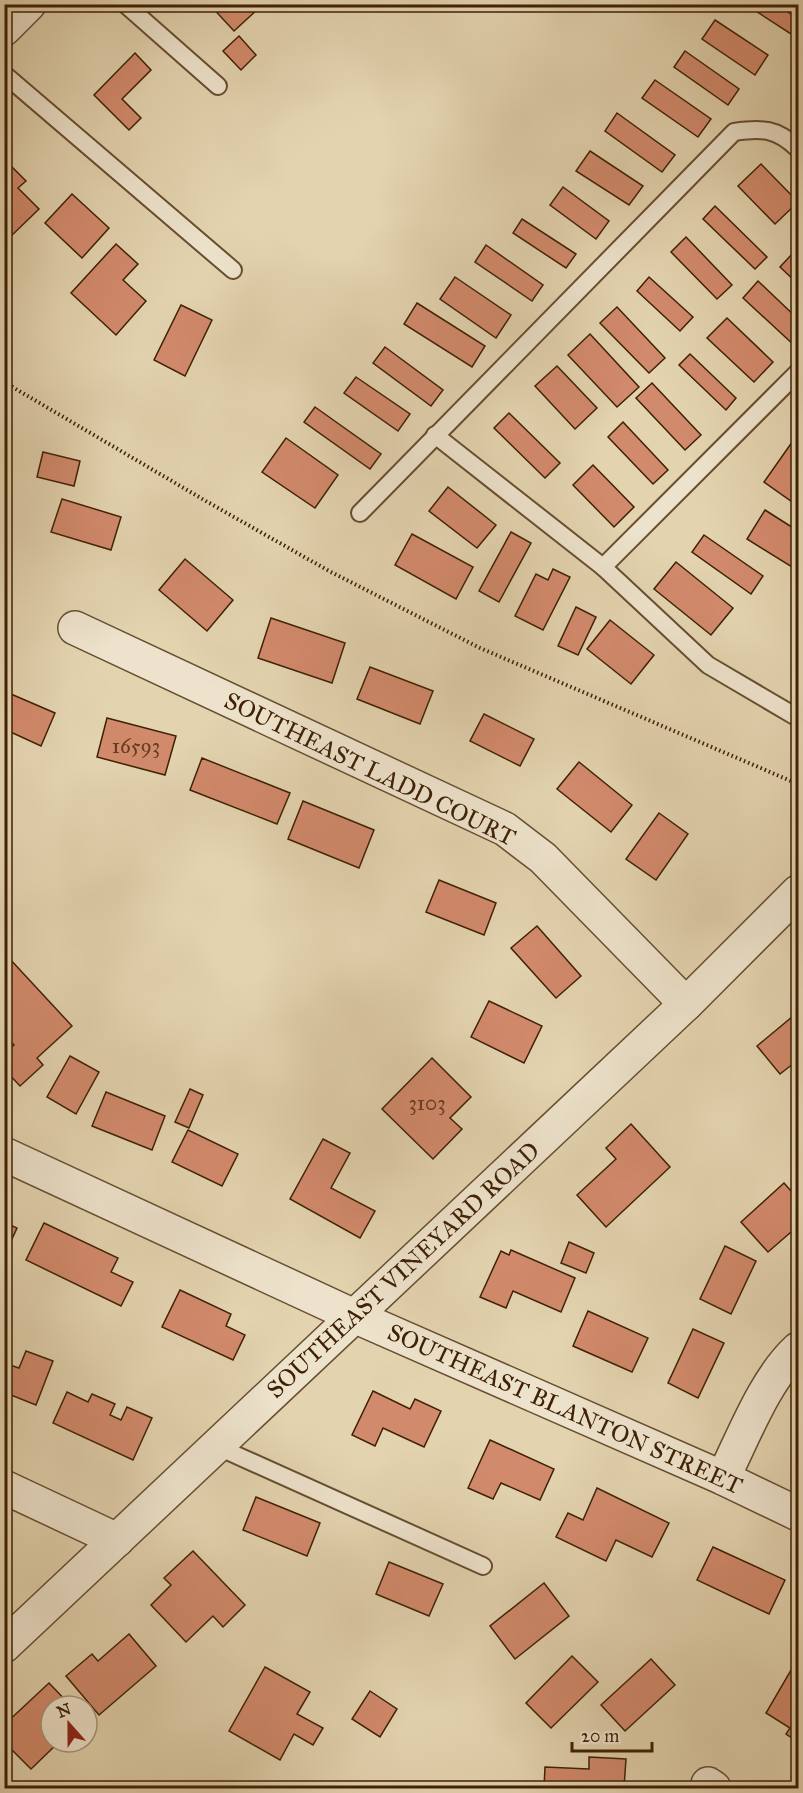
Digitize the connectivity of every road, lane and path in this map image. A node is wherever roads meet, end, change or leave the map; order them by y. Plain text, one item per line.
1 (125, 4) edge
2 (4, 74) edge
3 (218, 86) dead end
4 (798, 149) edge
5 (233, 270) dead end
6 (798, 372) edge
7 (4, 382) edge
8 (435, 435) junction
9 (360, 513) dead end
10 (603, 567) junction
11 (75, 628) dead end
12 (798, 718) edge
13 (798, 784) edge
14 (798, 892) edge
15 (686, 1004) junction
16 (4, 1154) edge
17 (354, 1316) junction
18 (798, 1349) edge
19 (216, 1446) junction
20 (723, 1478) junction
21 (4, 1487) edge
22 (798, 1514) edge
23 (117, 1540) junction
24 (483, 1566) dead end
25 (4, 1646) edge

1 - 3 lane
2 - 5 lane
4 - 8 lane
6 - 10 lane
7 - 13 path
8 - 9 lane
8 - 10 lane
10 - 12 lane
11 - 15 street, SOUTHEAST LADD COURT
14 - 15 street, SOUTHEAST VINEYARD ROAD
15 - 17 street, SOUTHEAST VINEYARD ROAD
16 - 17 street, SOUTHEAST BLANTON STREET
17 - 19 street, SOUTHEAST VINEYARD ROAD
17 - 20 street, SOUTHEAST BLANTON STREET
18 - 20 street
19 - 23 street, SOUTHEAST VINEYARD ROAD
19 - 24 lane
20 - 22 street, SOUTHEAST BLANTON STREET
21 - 23 street
23 - 25 street, SOUTHEAST VINEYARD ROAD

